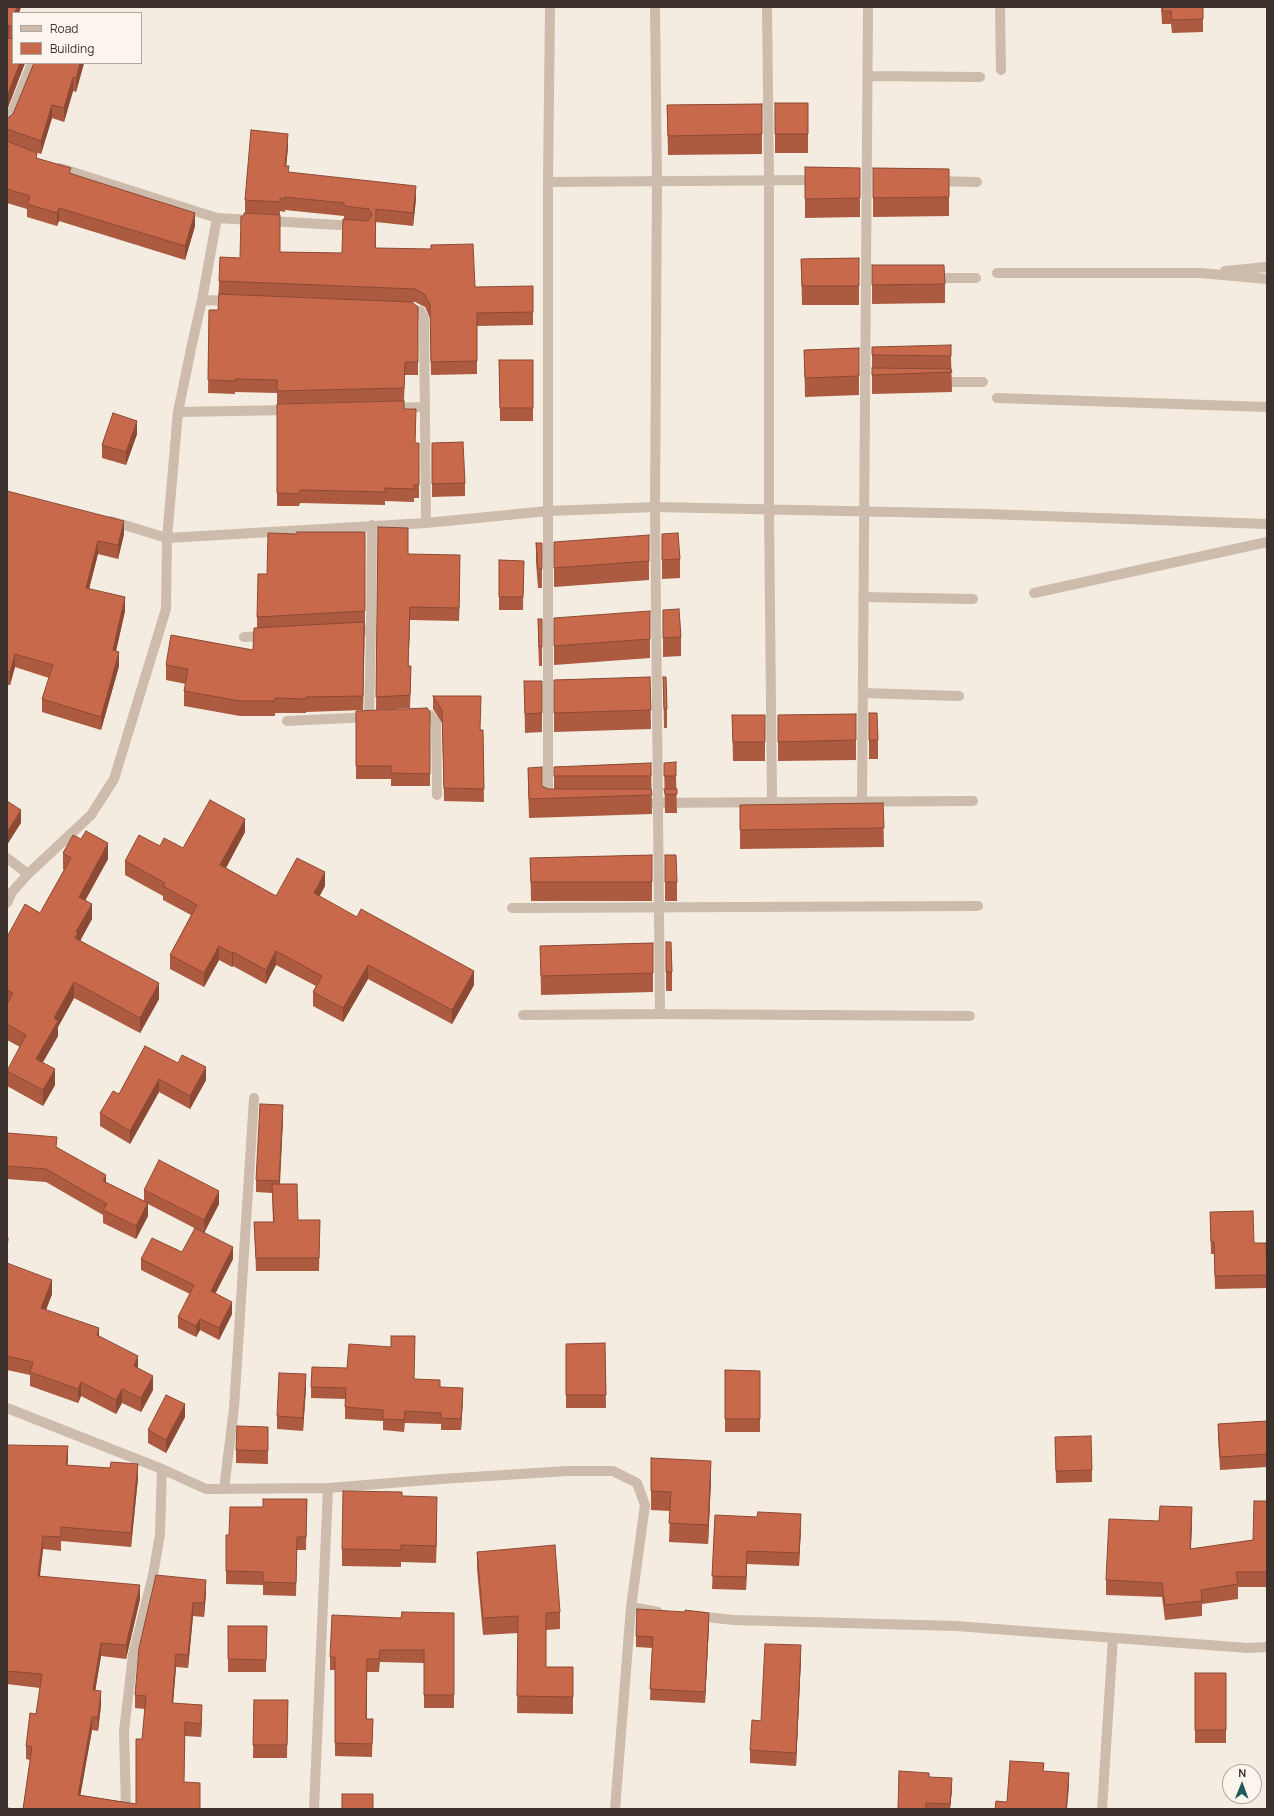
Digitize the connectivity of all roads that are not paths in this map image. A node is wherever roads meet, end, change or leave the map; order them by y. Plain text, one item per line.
1 (550, 7) edge
2 (654, 7) edge
3 (767, 7) edge
4 (868, 7) edge
5 (1000, 7) edge
6 (32, 64) edge
7 (1001, 70) dead end
8 (868, 76) junction
9 (980, 77) dead end
10 (7, 125) edge
11 (51, 165) edge
12 (769, 179) junction
13 (657, 180) junction
14 (830, 180) edge
15 (922, 181) edge
16 (548, 182) junction
17 (976, 182) dead end
18 (217, 218) junction
19 (366, 227) edge
20 (1267, 267) edge
21 (997, 273) dead end
22 (1200, 273) junction
23 (921, 278) edge
24 (976, 278) dead end
25 (1267, 279) edge
26 (202, 300) junction
27 (241, 302) edge
28 (397, 308) edge
29 (928, 382) edge
30 (983, 382) dead end
31 (997, 398) dead end
32 (425, 407) junction
33 (1267, 407) edge
34 (377, 408) edge
35 (298, 410) edge
36 (178, 412) junction
37 (655, 507) junction
38 (769, 510) junction
39 (548, 511) junction
40 (864, 512) junction
41 (99, 518) edge
42 (426, 523) junction
43 (1267, 524) edge
44 (372, 525) junction
45 (167, 538) junction
46 (1267, 542) edge
47 (1034, 593) dead end
48 (863, 597) junction
49 (973, 598) dead end
50 (371, 630) junction
51 (340, 632) edge
52 (279, 635) edge
53 (244, 637) dead end
54 (863, 693) junction
55 (959, 696) dead end
56 (405, 715) edge
57 (287, 721) dead end
58 (437, 795) dead end
59 (973, 801) dead end
60 (555, 802) edge
61 (772, 802) junction
62 (862, 802) junction
63 (626, 803) edge
64 (658, 803) junction
65 (7, 858) edge
66 (28, 874) junction
67 (7, 903) edge
68 (978, 906) dead end
69 (659, 907) junction
70 (512, 908) dead end
71 (660, 1014) junction
72 (523, 1015) dead end
73 (970, 1016) dead end
74 (254, 1098) dead end
75 (7, 1408) edge
76 (162, 1469) junction
77 (328, 1488) junction
78 (224, 1489) junction
79 (632, 1607) junction
80 (665, 1613) edge
81 (688, 1615) edge
82 (1113, 1638) junction
83 (1267, 1647) edge
84 (126, 1809) edge
85 (314, 1809) edge
86 (615, 1809) edge
87 (1102, 1809) edge

1 - 16 street
2 - 13 street
3 - 12 street
4 - 8 street
5 - 7 street
6 - 10 street
8 - 9 street
8 - 40 street
11 - 18 street
12 - 13 street
12 - 14 street
12 - 38 street
13 - 16 street
13 - 37 street
15 - 17 street
16 - 39 street
18 - 19 street
18 - 26 street
20 - 22 street
21 - 22 street
22 - 25 street
23 - 24 street
26 - 27 street
26 - 36 street
28 - 32 street
29 - 30 street
31 - 33 street
32 - 34 street
32 - 42 street
35 - 36 street
36 - 45 street
37 - 38 street
37 - 39 street
37 - 64 street
38 - 40 street
38 - 61 street
39 - 42 street
39 - 60 street
40 - 43 street
40 - 48 street
41 - 45 street
42 - 44 street
44 - 45 street
44 - 50 street
45 - 66 street
46 - 47 street
48 - 49 street
48 - 54 street
50 - 51 street
50 - 57 street
52 - 53 street
54 - 55 street
54 - 62 street
56 - 58 street
59 - 62 street
61 - 62 street
61 - 64 street
63 - 64 street
64 - 69 street
65 - 66 street
66 - 67 street
68 - 69 street
69 - 70 street
69 - 71 street
71 - 72 street
71 - 73 street
74 - 78 street
75 - 76 street
76 - 78 street
76 - 84 street
77 - 78 street
77 - 79 street
77 - 85 street
79 - 80 street
79 - 86 street
81 - 82 street
82 - 83 street
82 - 87 street

